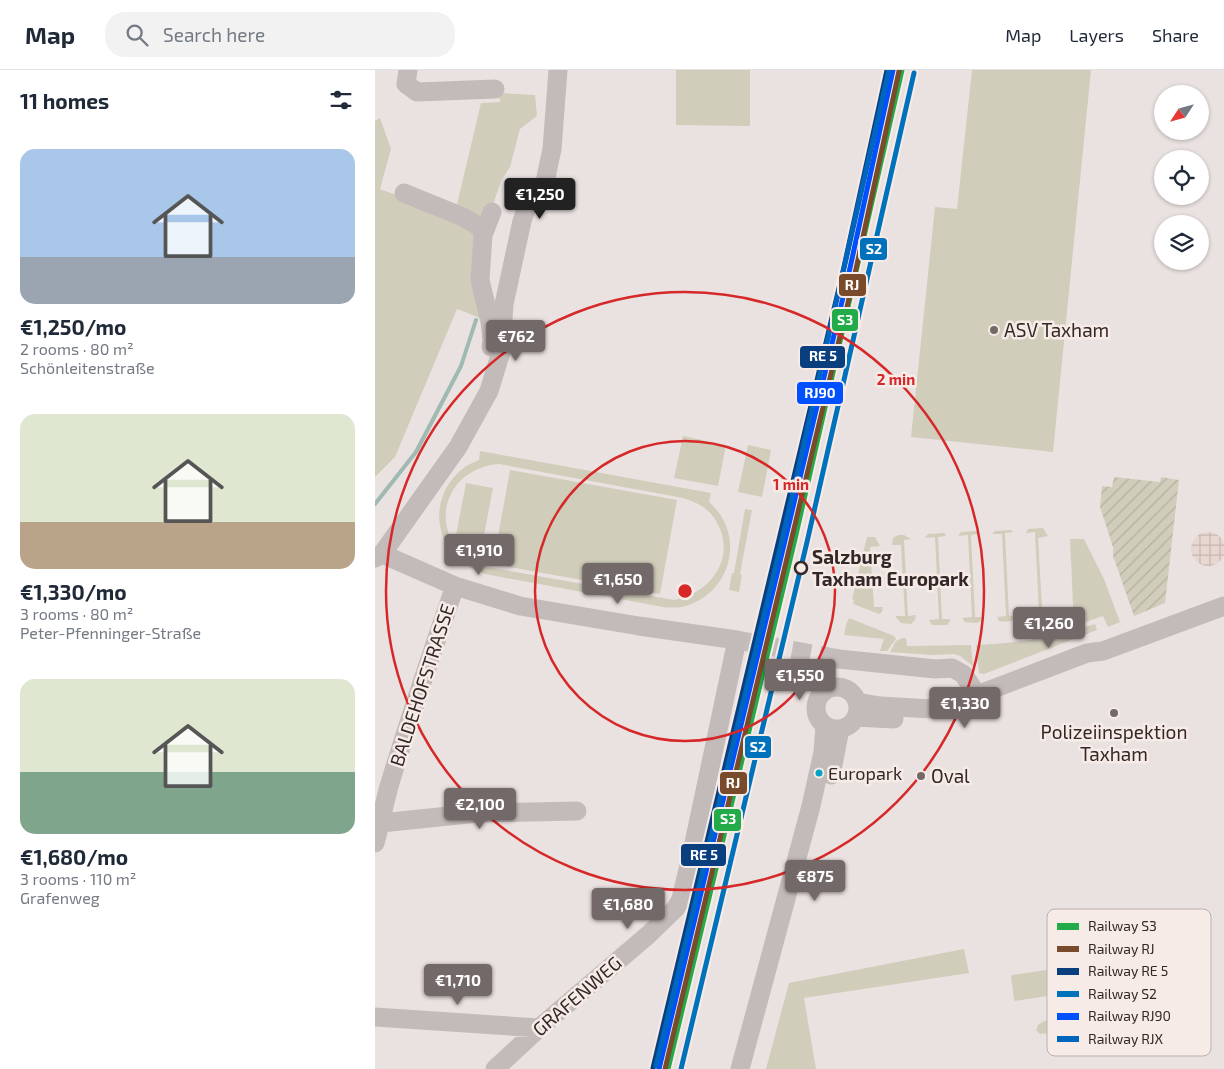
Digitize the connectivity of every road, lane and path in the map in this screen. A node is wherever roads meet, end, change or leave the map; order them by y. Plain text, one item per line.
1 (408, 70) edge
2 (557, 70) edge
3 (495, 89) dead end
4 (404, 193) dead end
5 (492, 212) dead end
6 (483, 235) junction
7 (481, 407) junction
8 (379, 556) edge
9 (455, 586) junction
10 (1224, 606) edge
11 (1103, 651) junction
12 (839, 659) tunnel mouth
13 (980, 693) junction
14 (856, 710) junction
15 (833, 727) junction
16 (577, 811) dead end
17 (381, 823) junction
18 (375, 843) edge
19 (375, 1017) edge
20 (539, 1028) junction
21 (495, 1069) edge
22 (740, 1069) edge
23 (754, 1069) edge

1 - 3 street
2 - 7 street
4 - 6 street
5 - 6 street
6 - 7 street
7 - 8 street
8 - 9 street
9 - 17 street, BALDEHOFSTRASSE
9 - 20 street, GRAFENWEG
10 - 11 street
11 - 13 street
11 - 14 street
12 - 13 street
13 - 14 street
14 - 15 street
14 - 15 street
15 - 22 street
15 - 23 street
16 - 17 street
17 - 18 street, BALDEHOFSTRASSE
19 - 20 street
20 - 21 street, GRAFENWEG

